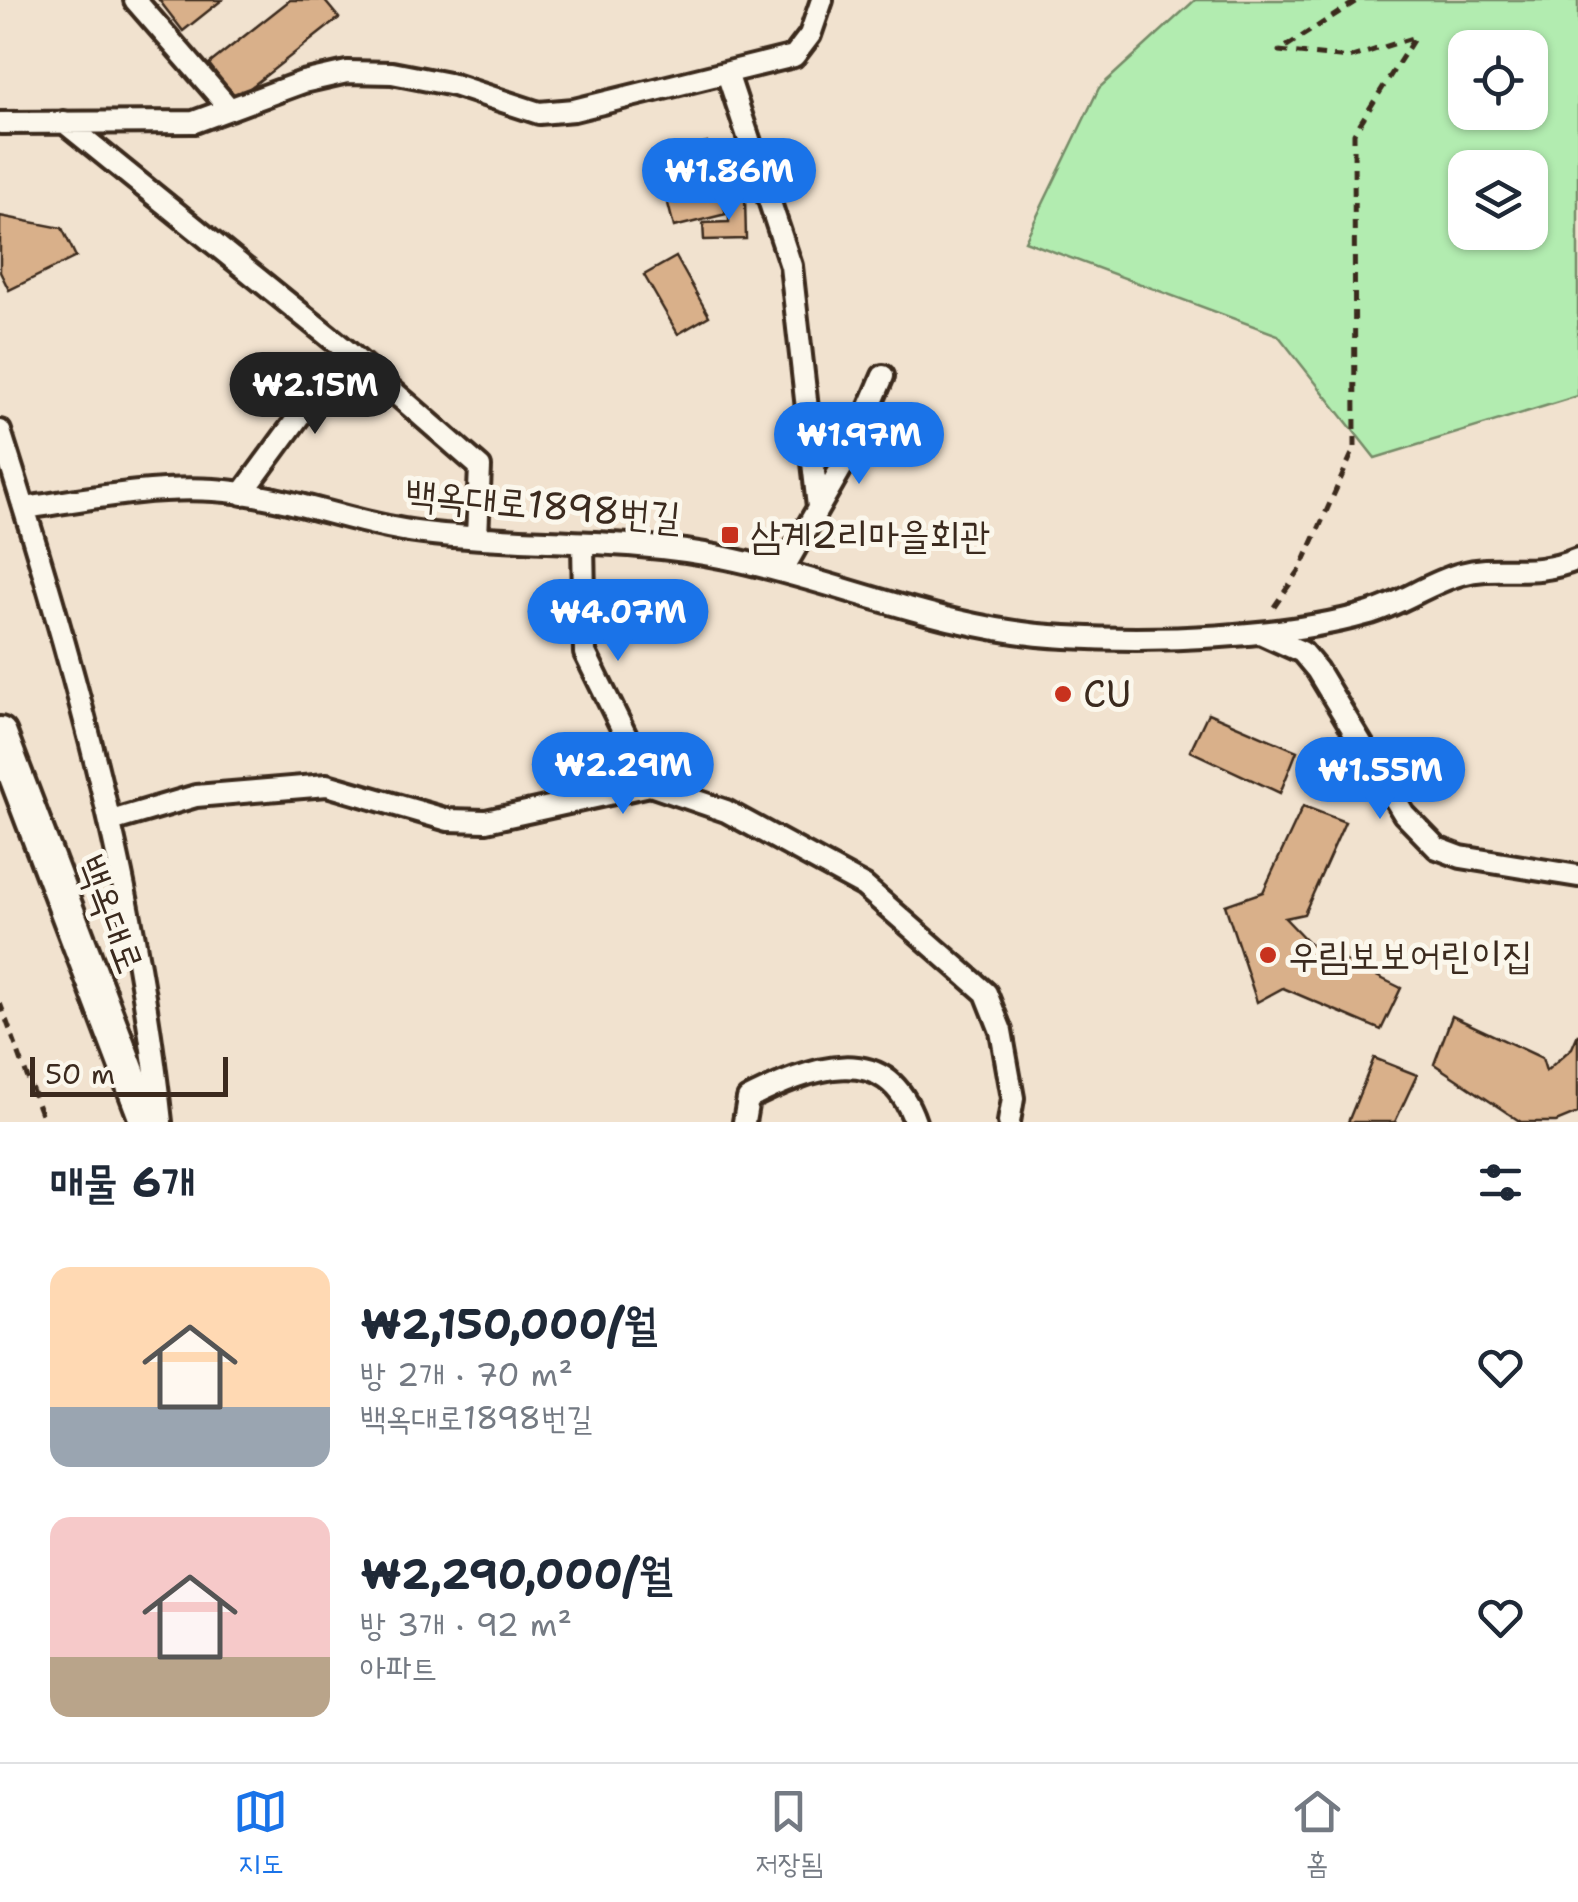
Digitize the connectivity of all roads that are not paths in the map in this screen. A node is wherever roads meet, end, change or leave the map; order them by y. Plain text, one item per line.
1 (135, 0) edge
2 (822, 0) edge
3 (728, 76) junction
4 (230, 109) junction
5 (64, 122) junction
6 (0, 123) edge
7 (347, 350) junction
8 (883, 376) dead end
9 (0, 431) edge
10 (242, 494) junction
11 (818, 507) junction
12 (24, 508) junction
13 (477, 538) junction
14 (583, 544) junction
15 (1578, 559) edge
16 (782, 571) junction
17 (1256, 632) junction
18 (0, 734) edge
19 (650, 785) junction
20 (111, 821) junction
21 (1578, 876) edge
22 (147, 1122) edge
23 (160, 1122) edge
24 (744, 1122) edge
25 (914, 1122) edge
26 (1008, 1122) edge

1 - 4 street
2 - 3 street
3 - 4 street
3 - 11 street
4 - 5 street
5 - 6 street
5 - 7 street
7 - 10 street
7 - 13 street
8 - 11 street
9 - 12 street
10 - 12 street, 백옥대로1898번길
10 - 13 street, 백옥대로1898번길
11 - 16 street
12 - 20 street
13 - 14 street, 백옥대로1898번길
14 - 16 street, 백옥대로1898번길
14 - 19 street
15 - 17 street, 백옥대로1898번길
16 - 17 street, 백옥대로1898번길
17 - 21 street
18 - 22 main road, 백옥대로
19 - 20 street
19 - 26 street
20 - 23 street
24 - 25 street

